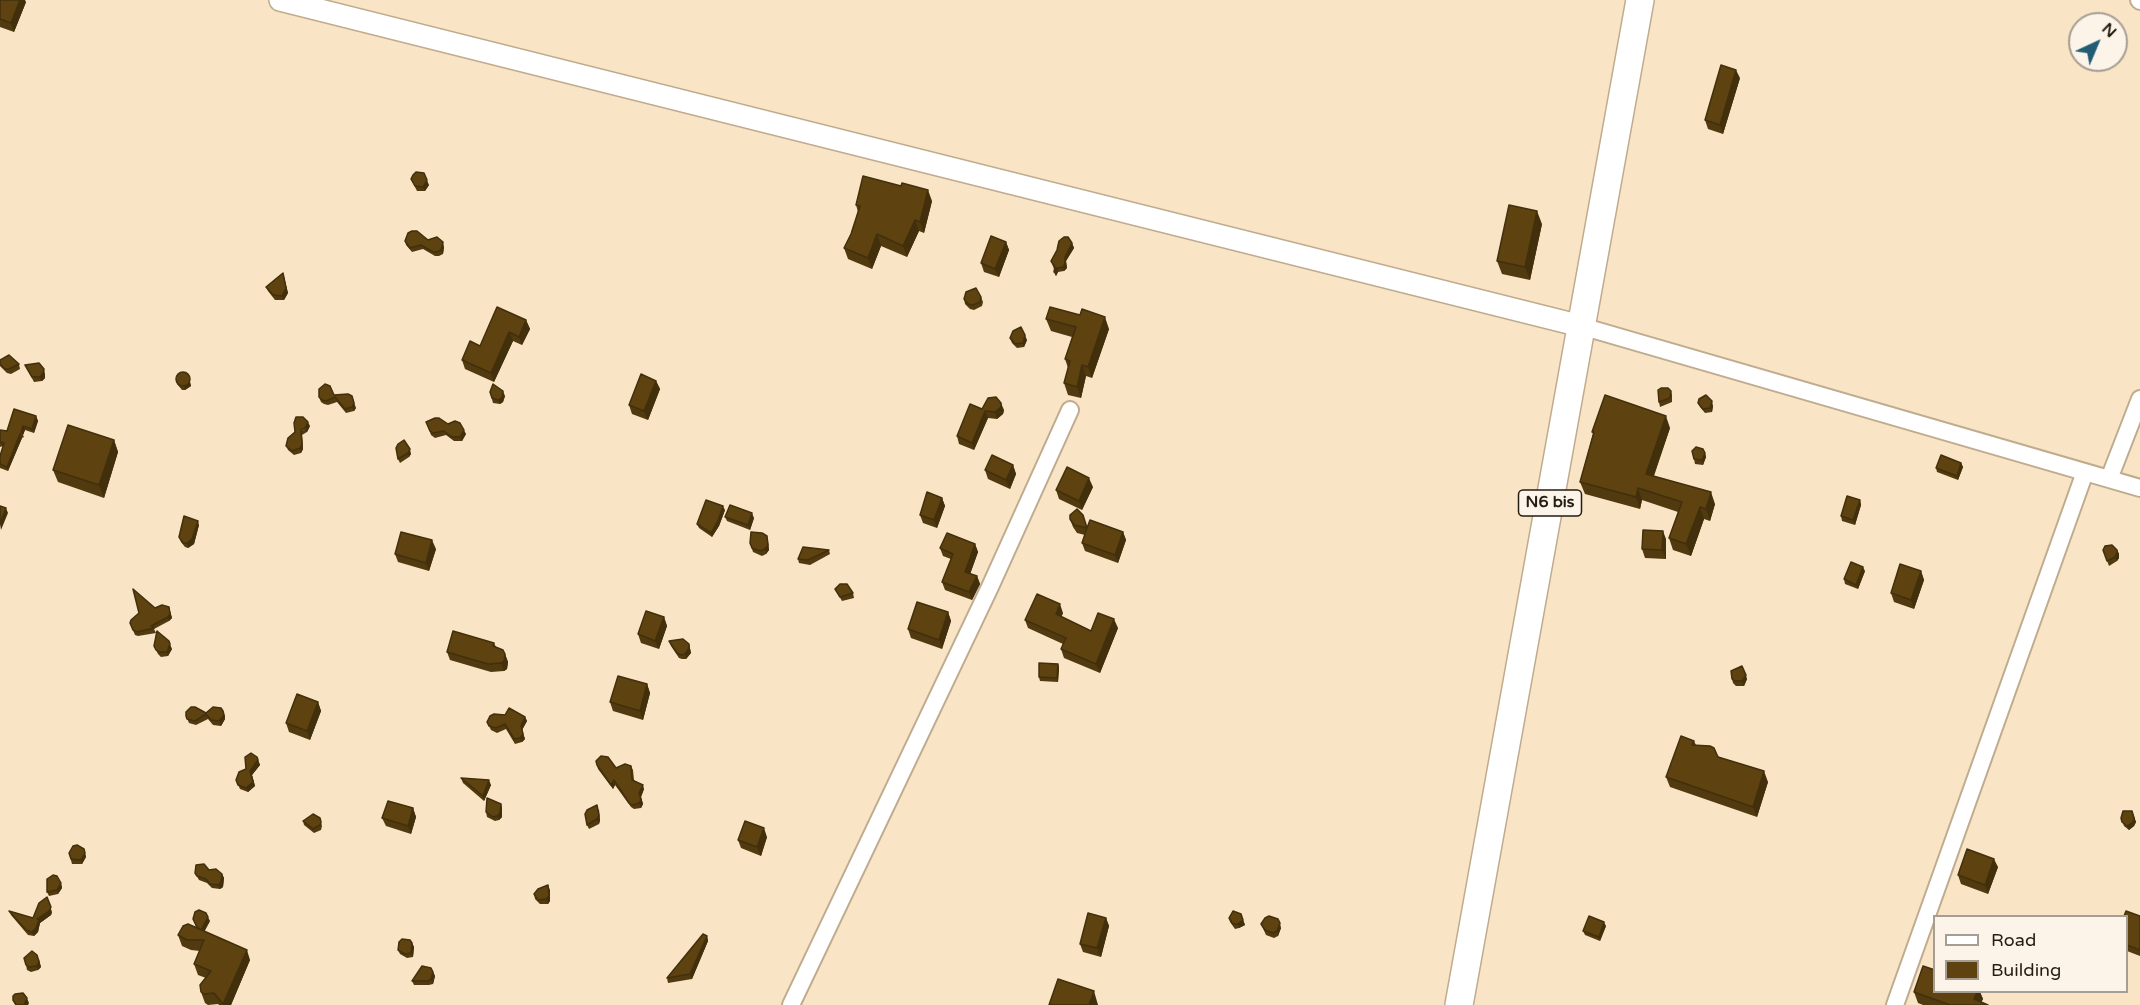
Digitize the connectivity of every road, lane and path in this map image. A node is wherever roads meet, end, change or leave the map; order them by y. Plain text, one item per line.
1 (280, 0) edge
2 (1640, 0) edge
3 (1581, 326) junction
4 (2140, 399) edge
5 (1070, 410) dead end
6 (2085, 472) junction
7 (2109, 479) junction
8 (2140, 488) edge
9 (791, 1005) edge
10 (1459, 1005) edge
11 (1895, 1005) edge

1 - 3 street
2 - 3 highway, N6 bis
3 - 6 street
3 - 10 highway, N6 bis
4 - 7 street
5 - 9 street
6 - 7 street
6 - 11 street
7 - 8 street

